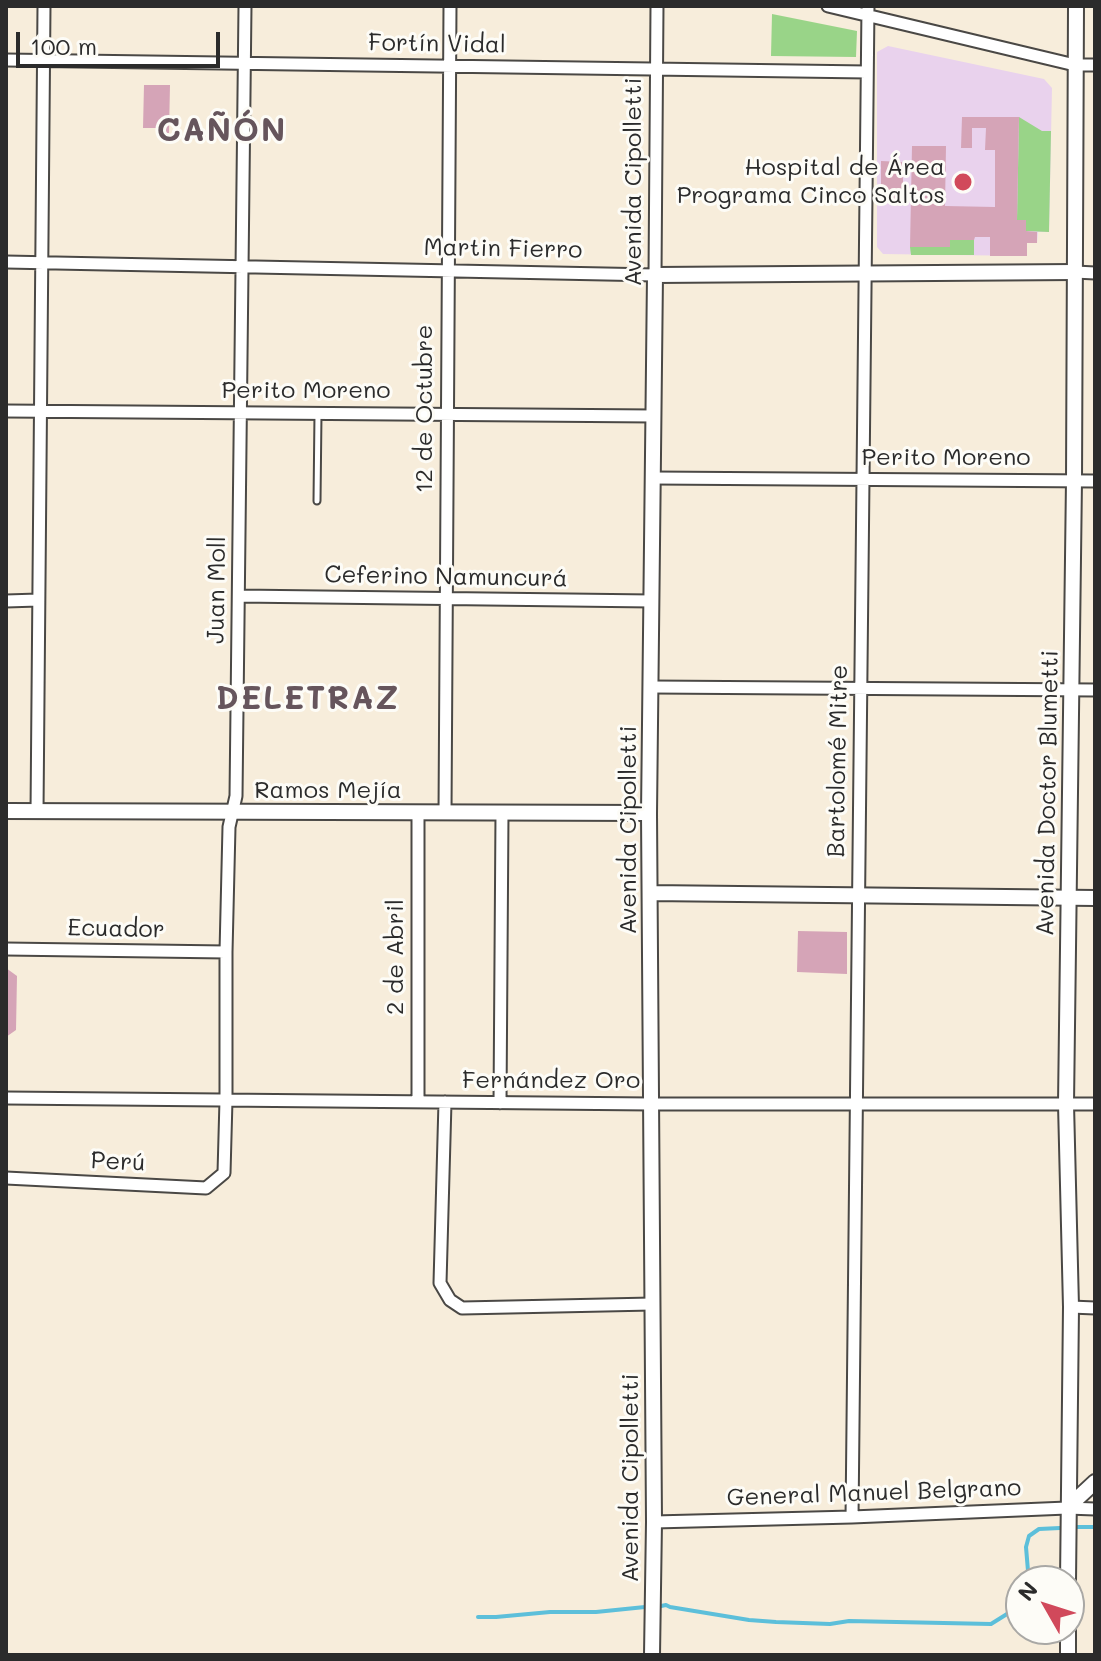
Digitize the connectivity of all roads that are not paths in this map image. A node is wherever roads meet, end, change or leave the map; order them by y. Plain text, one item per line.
1 (44, 6) edge
2 (245, 6) edge
3 (450, 6) edge
4 (657, 6) edge
5 (828, 6) edge
6 (1076, 6) edge
7 (868, 10) edge
8 (6, 60) edge
9 (43, 61) junction
10 (245, 62) junction
11 (1075, 65) junction
12 (1095, 65) edge
13 (450, 66) junction
14 (657, 69) junction
15 (867, 72) junction
16 (6, 262) edge
17 (41, 262) junction
18 (242, 266) junction
19 (448, 270) junction
20 (1075, 272) junction
21 (1095, 273) edge
22 (865, 274) junction
23 (655, 275) junction
24 (6, 411) edge
25 (40, 411) junction
26 (241, 412) junction
27 (318, 413) junction
28 (447, 414) junction
29 (654, 416) junction
30 (653, 478) junction
31 (863, 479) junction
32 (1074, 480) junction
33 (1095, 481) edge
34 (317, 501) dead end
35 (239, 596) junction
36 (38, 600) junction
37 (446, 600) junction
38 (6, 601) edge
39 (652, 601) junction
40 (652, 687) junction
41 (861, 689) junction
42 (1072, 690) junction
43 (1095, 690) edge
44 (6, 811) edge
45 (37, 811) junction
46 (233, 813) junction
47 (418, 813) junction
48 (445, 813) junction
49 (502, 813) junction
50 (649, 813) junction
51 (650, 893) junction
52 (858, 895) junction
53 (1068, 898) junction
54 (1095, 898) edge
55 (6, 949) edge
56 (226, 952) junction
57 (6, 1098) edge
58 (226, 1100) junction
59 (418, 1102) junction
60 (445, 1102) junction
61 (500, 1103) junction
62 (651, 1104) junction
63 (856, 1104) junction
64 (1066, 1104) junction
65 (1095, 1104) edge
66 (224, 1173) joint
67 (6, 1178) edge
68 (652, 1304) junction
69 (1071, 1307) junction
70 (1095, 1308) edge
71 (1095, 1482) edge
72 (1067, 1508) junction
73 (1095, 1509) edge
74 (852, 1517) junction
75 (654, 1522) junction
76 (1068, 1565) edge
77 (652, 1655) edge

1 - 9 street
2 - 10 street, Juan Moll
3 - 13 street, 12 de Octubre
4 - 14 street, Avenida Cipolletti
5 - 7 street
6 - 11 street, Avenida Doctor Blumetti
7 - 11 street
7 - 15 street, Bartolomé Mitre
8 - 9 street, Fortín Vidal
9 - 10 street, Fortín Vidal
9 - 17 street
10 - 13 street, Fortín Vidal
10 - 18 street, Juan Moll
11 - 12 street
11 - 20 street, Avenida Doctor Blumetti
13 - 14 street, Fortín Vidal
13 - 19 street, 12 de Octubre
14 - 15 street, Fortín Vidal
14 - 23 street, Avenida Cipolletti
15 - 22 street, Bartolomé Mitre
16 - 17 street, Martin Fierro
17 - 18 street, Martin Fierro
17 - 25 street
18 - 19 street, Martin Fierro
18 - 26 street, Juan Moll
19 - 23 street, Martin Fierro
19 - 28 street, 12 de Octubre
20 - 21 street, Martin Fierro
20 - 22 street, Martin Fierro
20 - 32 street, Avenida Doctor Blumetti
22 - 23 street, Martin Fierro
22 - 31 street, Bartolomé Mitre
23 - 29 street, Avenida Cipolletti
24 - 25 street, Perito Moreno
25 - 26 street, Perito Moreno
25 - 36 street
26 - 27 street, Perito Moreno
26 - 35 street, Juan Moll
27 - 28 street, Perito Moreno
27 - 34 lane
28 - 29 street, Perito Moreno
28 - 37 street, 12 de Octubre
29 - 30 street, Avenida Cipolletti
30 - 31 street, Perito Moreno
30 - 39 street, Avenida Cipolletti
31 - 32 street, Perito Moreno
31 - 41 street, Bartolomé Mitre
32 - 33 street, Perito Moreno
32 - 42 street, Avenida Doctor Blumetti
35 - 37 street, Ceferino Namuncurá
35 - 46 street, Juan Moll
36 - 38 street
36 - 45 street
37 - 39 street, Ceferino Namuncurá
37 - 48 street, 12 de Octubre
39 - 40 street, Avenida Cipolletti
40 - 41 street
40 - 50 street, Avenida Cipolletti
41 - 42 street
41 - 52 street, Bartolomé Mitre
42 - 43 street
42 - 53 street, Avenida Doctor Blumetti
44 - 45 street, Ramos Mejía
45 - 46 street, Ramos Mejía
46 - 47 street, Ramos Mejía
46 - 56 street, Juan Moll
47 - 48 street, Ramos Mejía
47 - 59 street, 2 de Abril
48 - 49 street, Ramos Mejía
49 - 50 street, Ramos Mejía
49 - 61 street
50 - 51 street, Avenida Cipolletti
51 - 52 street
51 - 62 street, Avenida Cipolletti
52 - 53 street
52 - 63 street, Bartolomé Mitre
53 - 54 street
53 - 64 street, Avenida Doctor Blumetti
55 - 56 street, Ecuador
56 - 58 street, Juan Moll
57 - 58 street, Fernández Oro
58 - 59 street, Fernández Oro
58 - 66 street, Juan Moll
59 - 60 street, Fernández Oro
60 - 61 street, Fernández Oro
60 - 68 street
61 - 62 street, Fernández Oro
62 - 63 street, Fernández Oro
62 - 68 street, Avenida Cipolletti
63 - 64 street, Fernández Oro
63 - 74 street, Bartolomé Mitre
64 - 65 street, Fernández Oro
64 - 69 street, Avenida Doctor Blumetti
66 - 67 street, Perú
68 - 75 street, Avenida Cipolletti
69 - 70 street
69 - 72 street, Avenida Doctor Blumetti
71 - 72 street
72 - 73 street, General Manuel Belgrano
72 - 74 street, General Manuel Belgrano
72 - 76 street, Avenida Doctor Blumetti
74 - 75 street, General Manuel Belgrano
75 - 77 street, Avenida Cipolletti

